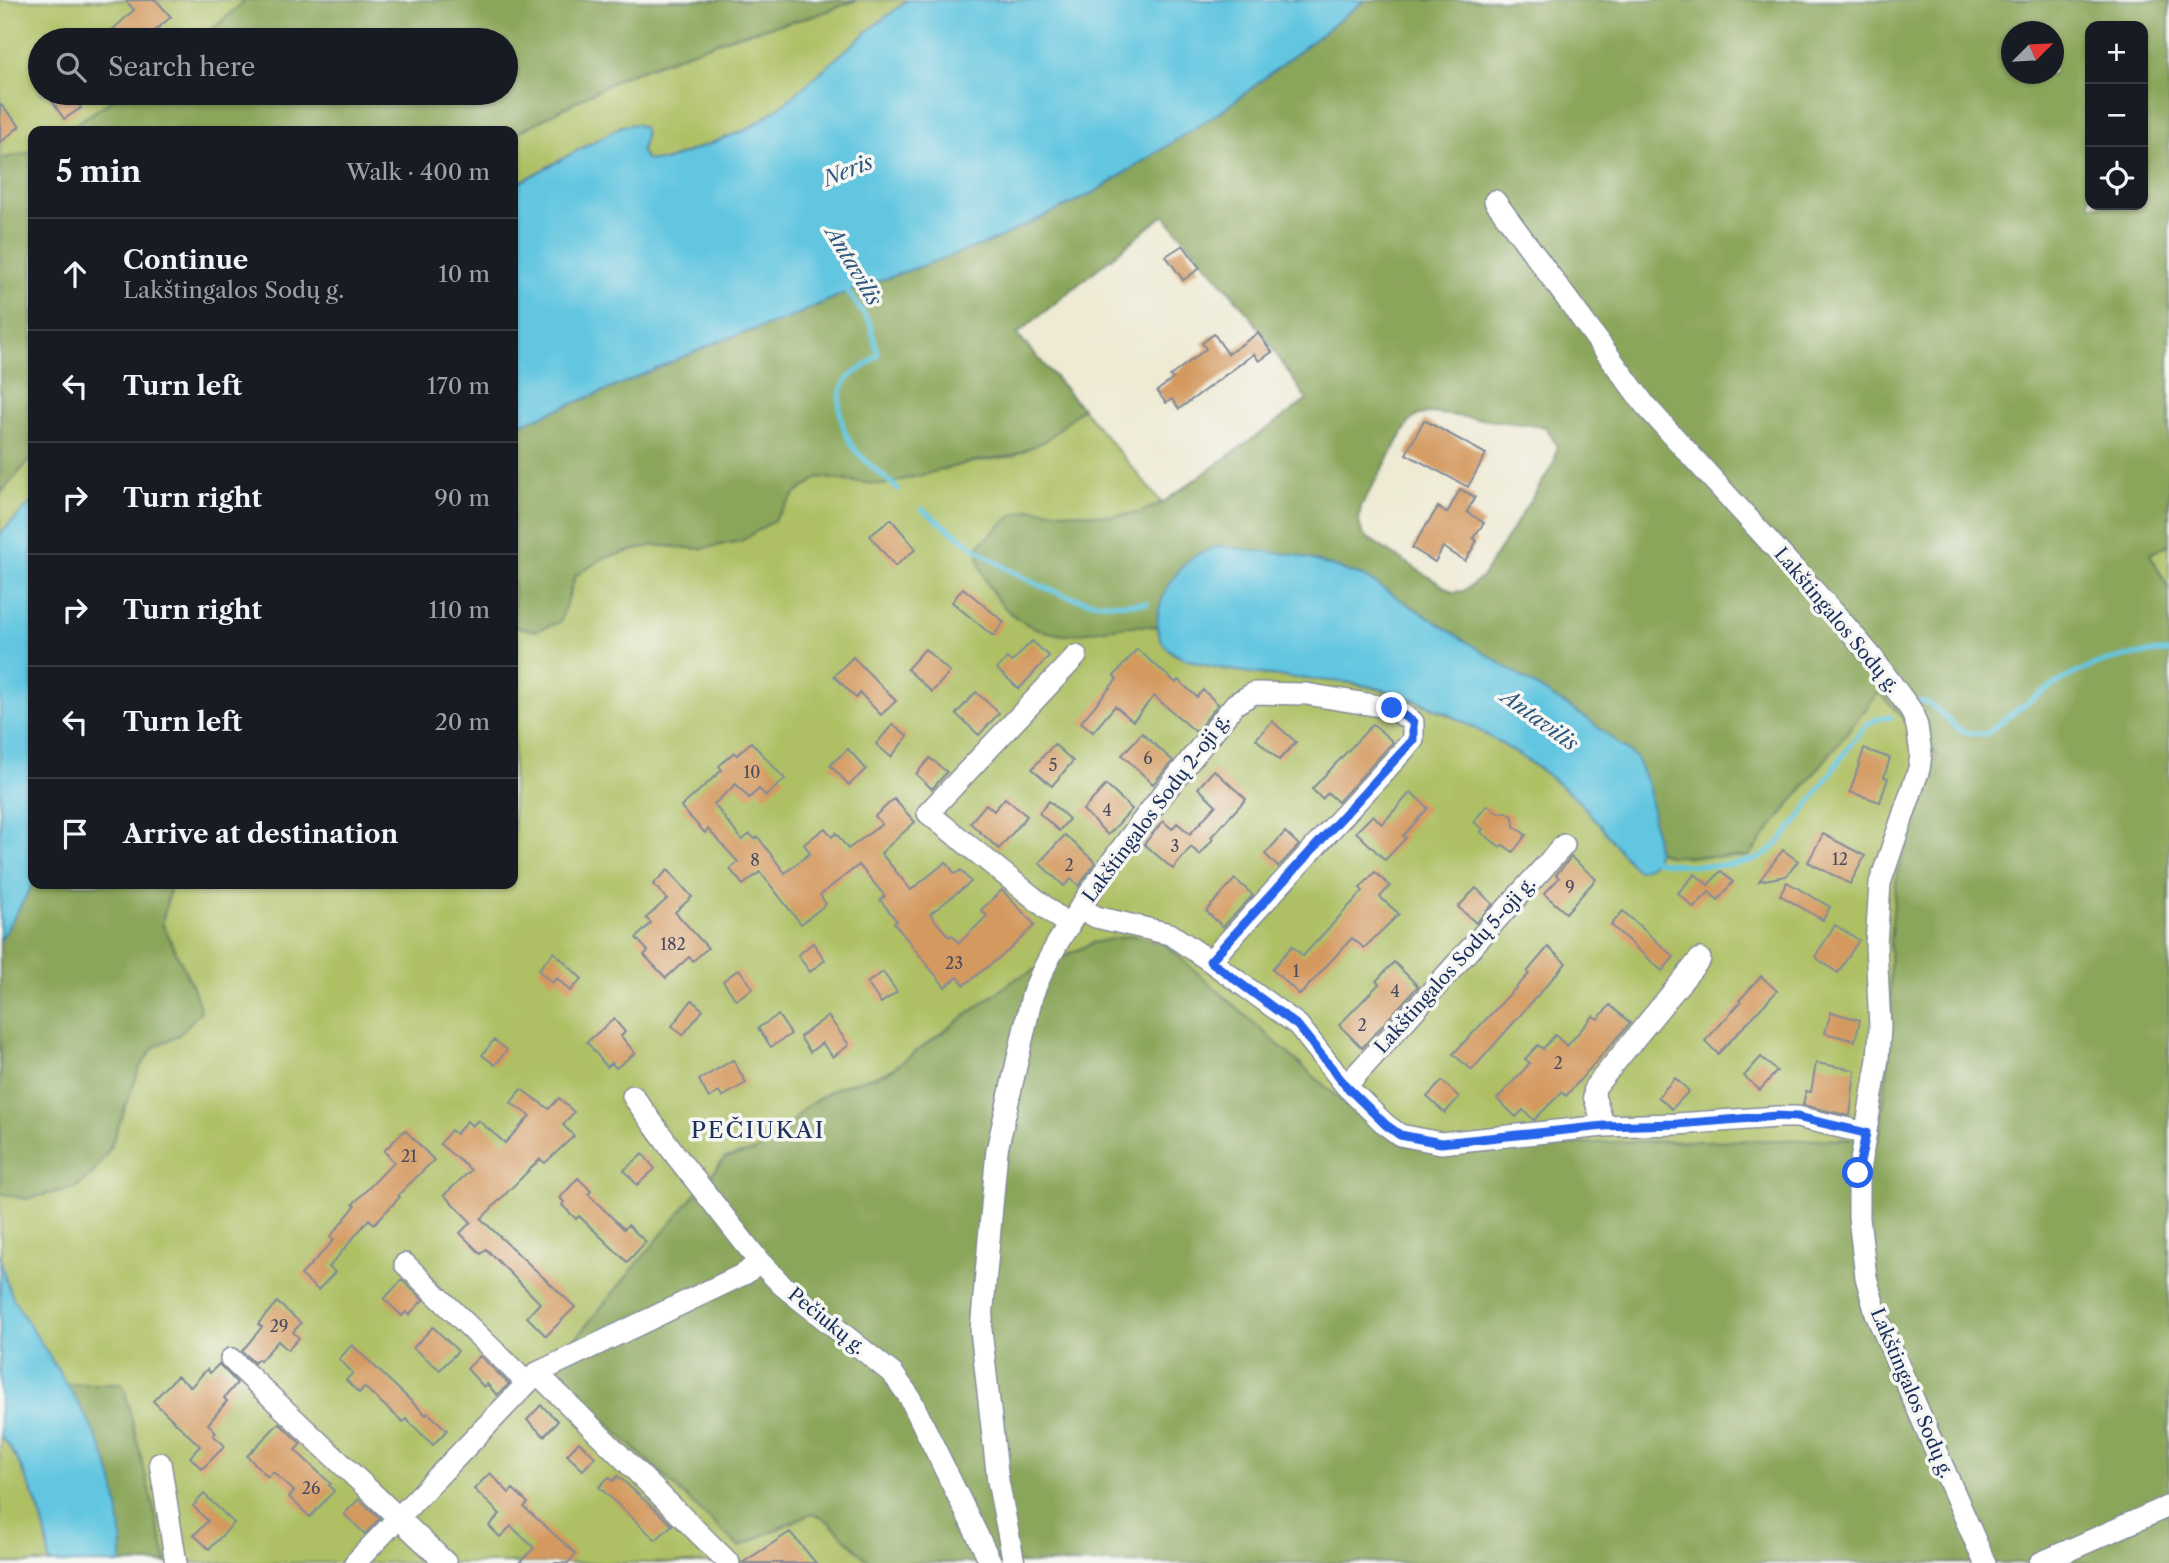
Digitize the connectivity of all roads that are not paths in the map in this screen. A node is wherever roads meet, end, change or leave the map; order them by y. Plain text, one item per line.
1 (1495, 201) dead end
2 (1076, 656) dead end
3 (1564, 845) dead end
4 (1074, 917) junction
5 (1700, 959) dead end
6 (1210, 961) junction
7 (1346, 1086) junction
8 (633, 1096) dead end
9 (1604, 1126) junction
10 (1866, 1133) junction
11 (759, 1261) junction
12 (405, 1264) dead end
13 (231, 1359) dead end
14 (532, 1378) junction
15 (160, 1463) dead end
16 (2169, 1506) edge
17 (397, 1517) junction
18 (176, 1563) edge
19 (355, 1563) edge
20 (446, 1563) edge
21 (729, 1563) edge
22 (991, 1563) edge
23 (1013, 1563) edge
24 (1985, 1563) edge
25 (2040, 1563) edge

1 - 10 street, Lakštingalos Sodų g.
2 - 4 street
3 - 7 street, Lakštingalos Sodų 5-oji g.
4 - 6 street
4 - 6 street, Lakštingalos Sodų 2-oji g.
4 - 23 street
5 - 9 street
6 - 7 street
7 - 9 street
8 - 11 street, Pečiukų g.
9 - 10 street
10 - 24 street, Lakštingalos Sodų g.
11 - 14 street
11 - 22 street, Pečiukų g.
12 - 14 street
13 - 17 street
14 - 17 street
14 - 21 street
15 - 18 street
16 - 25 street
17 - 19 street
17 - 20 street

